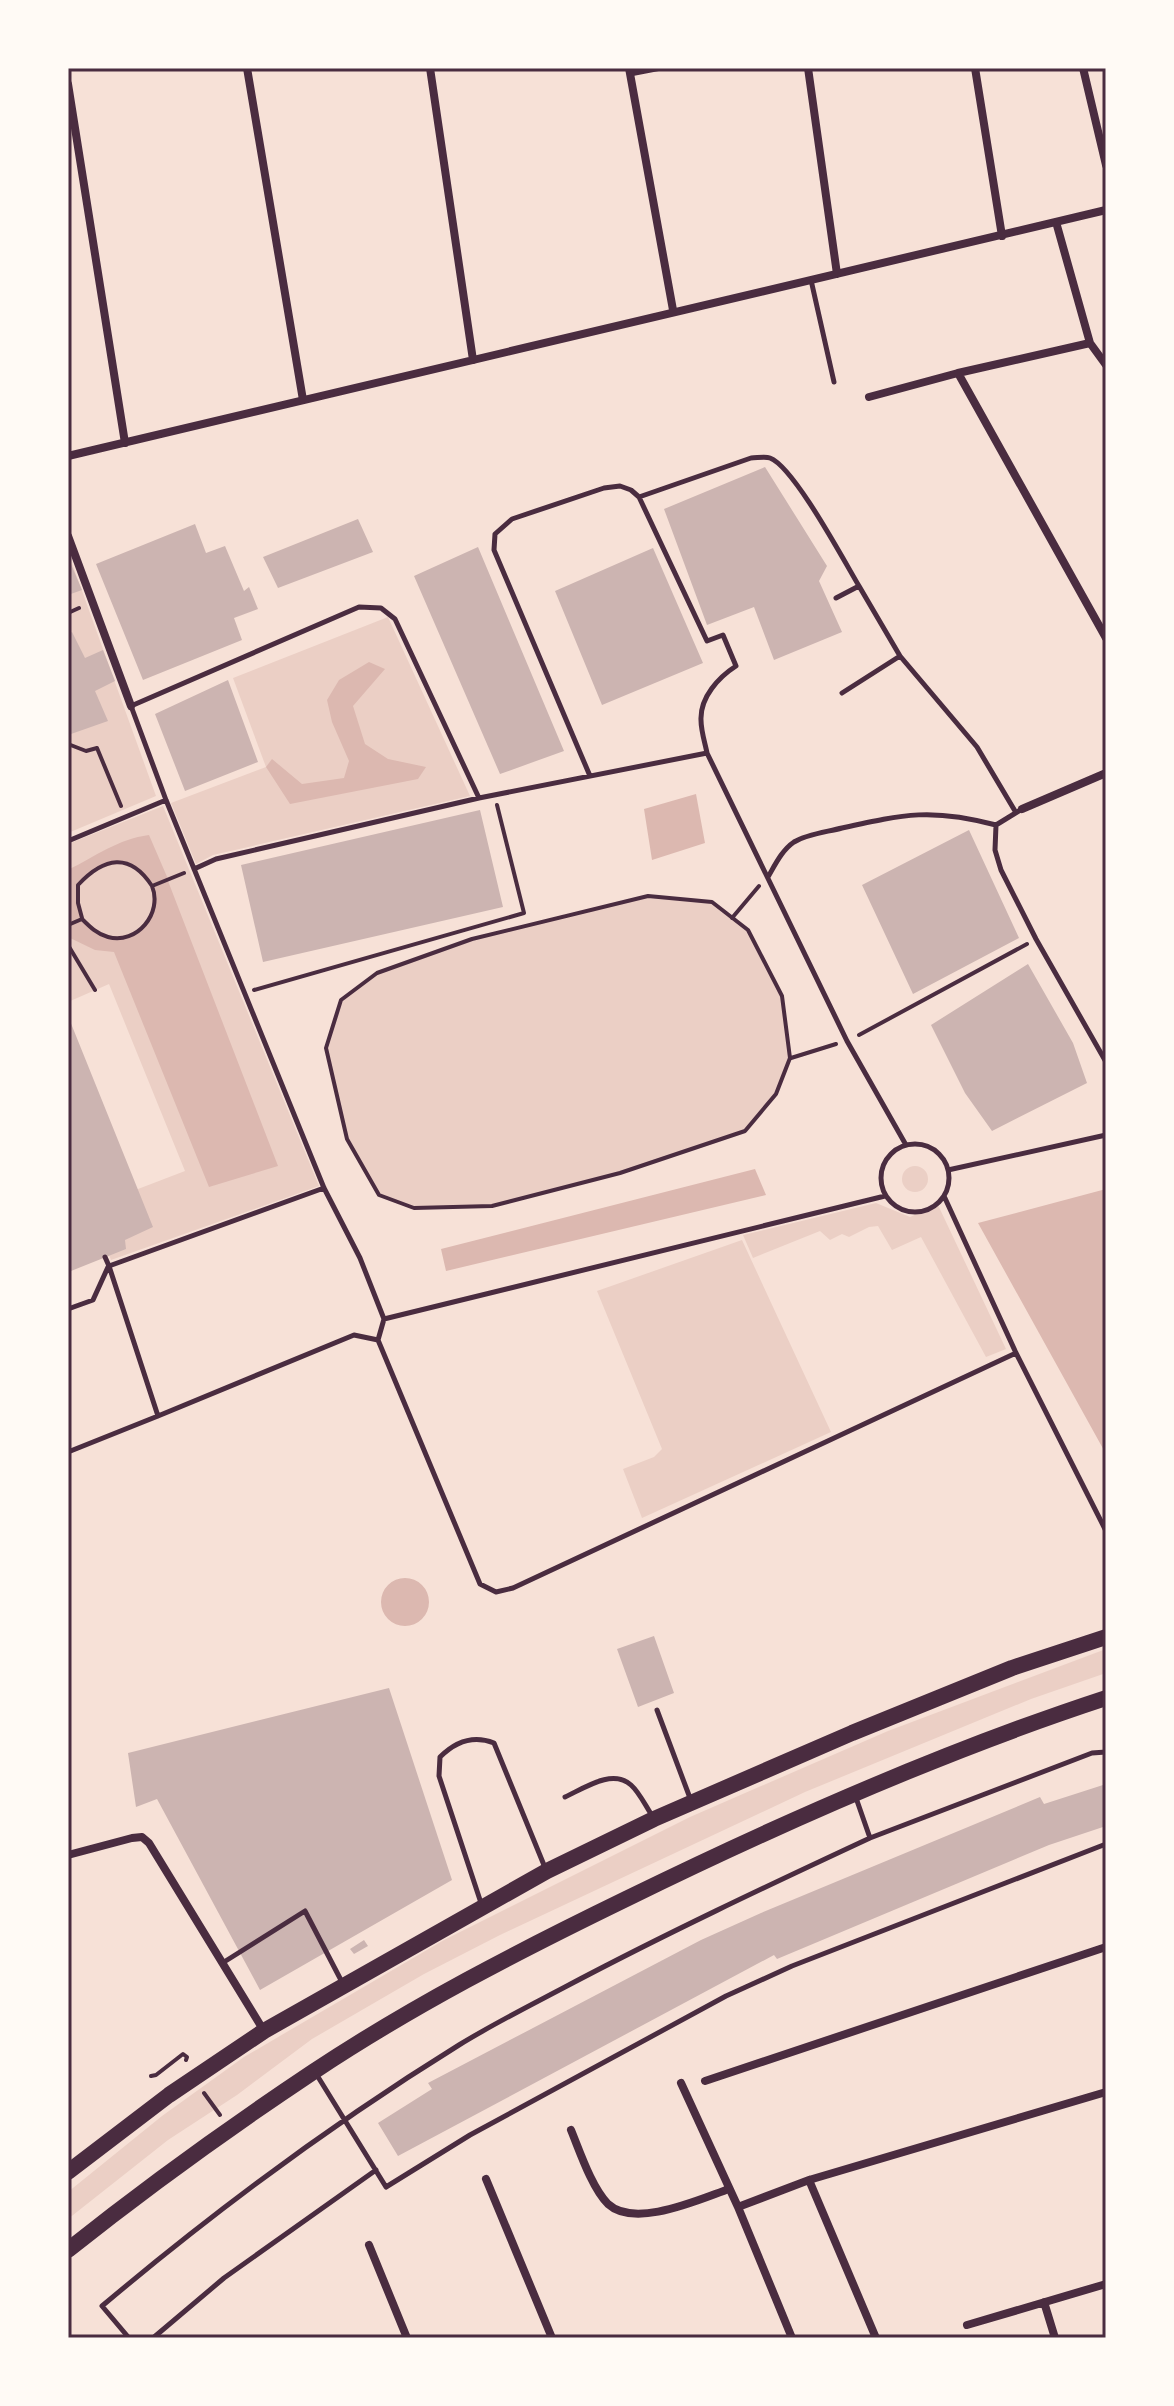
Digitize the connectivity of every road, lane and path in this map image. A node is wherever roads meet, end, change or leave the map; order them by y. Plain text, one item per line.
1 (247, 68) edge
2 (430, 68) edge
3 (661, 68) edge
4 (808, 68) edge
5 (975, 68) edge
6 (1083, 68) edge
7 (630, 71) edge
8 (68, 84) edge
9 (1106, 165) edge
10 (1106, 210) edge
11 (1056, 222) junction
12 (1002, 236) junction
13 (837, 274) junction
14 (811, 280) junction
15 (673, 310) junction
16 (1090, 343) junction
17 (473, 360) junction
18 (1106, 365) edge
19 (958, 373) junction
20 (834, 382) dead end
21 (869, 397) dead end
22 (303, 400) junction
23 (125, 443) junction
24 (68, 456) edge
25 (639, 497) junction
26 (68, 536) edge
27 (859, 586) junction
28 (836, 598) dead end
29 (1106, 638) edge
30 (900, 656) junction
31 (842, 693) dead end
32 (131, 706) junction
33 (68, 744) edge
34 (707, 753) junction
35 (1106, 773) edge
36 (590, 776) junction
37 (494, 795) junction
38 (479, 798) junction
39 (166, 800) junction
40 (1018, 810) junction
41 (125, 817) junction
42 (996, 825) junction
43 (68, 841) edge
44 (194, 869) junction
45 (767, 877) junction
46 (152, 886) junction
47 (732, 918) junction
48 (82, 919) junction
49 (68, 925) edge
50 (1036, 939) junction
51 (68, 945) edge
52 (95, 990) dead end
53 (244, 993) junction
54 (847, 1041) junction
55 (790, 1058) junction
56 (1106, 1062) edge
57 (1106, 1135) edge
58 (906, 1145) junction
59 (948, 1170) junction
60 (324, 1188) junction
61 (885, 1196) junction
62 (944, 1196) junction
63 (105, 1257) dead end
64 (109, 1266) junction
65 (68, 1309) edge
66 (384, 1319) junction
67 (378, 1340) junction
68 (1016, 1353) junction
69 (158, 1416) junction
70 (68, 1452) edge
71 (1106, 1531) edge
72 (1106, 1637) edge
73 (1106, 1698) edge
74 (657, 1710) dead end
75 (1106, 1752) edge
76 (854, 1794) junction
77 (565, 1797) dead end
78 (692, 1803) junction
79 (654, 1819) junction
80 (870, 1838) junction
81 (1106, 1844) edge
82 (68, 1855) edge
83 (547, 1871) junction
84 (482, 1907) junction
85 (1106, 1947) edge
86 (224, 1962) junction
87 (343, 1985) junction
88 (264, 2031) junction
89 (183, 2063) dead end
90 (315, 2071) junction
91 (151, 2076) dead end
92 (705, 2081) dead end
93 (681, 2083) dead end
94 (200, 2087) dead end
95 (1106, 2092) edge
96 (345, 2118) junction
97 (226, 2123) dead end
98 (571, 2130) dead end
99 (376, 2170) junction
100 (68, 2172) edge
101 (486, 2179) dead end
102 (809, 2180) junction
103 (729, 2189) junction
104 (738, 2207) junction
105 (369, 2245) dead end
106 (68, 2250) edge
107 (1106, 2284) edge
108 (1044, 2302) junction
109 (967, 2325) dead end
110 (129, 2338) edge
111 (153, 2338) edge
112 (407, 2338) edge
113 (552, 2338) edge
114 (792, 2338) edge
115 (876, 2338) edge
116 (1055, 2338) edge

1 - 22 street
2 - 17 street
3 - 7 lane
4 - 13 street
5 - 12 street
6 - 9 street
7 - 15 street
8 - 23 street
10 - 11 street
11 - 12 street
11 - 16 street
12 - 13 street
13 - 14 street
14 - 15 street
14 - 20 lane
15 - 17 street
16 - 18 street
16 - 19 street
17 - 22 street
19 - 21 street
19 - 29 street
22 - 23 street
23 - 24 street
25 - 27 lane
25 - 34 lane
25 - 36 lane
26 - 32 street
27 - 28 lane
27 - 30 lane
30 - 31 lane
30 - 40 lane
32 - 38 lane
32 - 39 lane
33 - 41 path
34 - 36 lane
34 - 45 lane
35 - 40 street
36 - 37 lane
37 - 38 lane
37 - 53 path
38 - 44 lane
39 - 41 lane
39 - 44 lane
40 - 42 lane
41 - 43 lane
42 - 45 lane
42 - 50 lane
44 - 46 path
44 - 53 lane
45 - 47 path
45 - 54 lane
46 - 48 path
46 - 48 path
47 - 55 path
47 - 55 path
48 - 49 path
50 - 54 path
50 - 56 lane
51 - 52 path
53 - 60 lane
54 - 55 path
54 - 58 lane
57 - 59 lane
58 - 59 lane
58 - 61 lane
59 - 62 lane
60 - 64 lane
60 - 66 lane
61 - 62 lane
61 - 66 lane
62 - 68 lane
63 - 64 lane
64 - 65 lane
64 - 69 lane
66 - 67 lane
67 - 68 lane
67 - 69 lane
68 - 71 lane
69 - 70 lane
72 - 78 main road
73 - 76 main road
74 - 78 lane
75 - 80 lane
76 - 80 lane
76 - 90 main road
77 - 79 lane
78 - 79 main road
79 - 83 main road
80 - 96 lane
81 - 99 lane
82 - 86 street
83 - 84 main road
83 - 84 lane
84 - 87 main road
85 - 92 street
86 - 87 lane
86 - 88 street
87 - 88 main road
88 - 100 main road
89 - 91 path
90 - 96 lane
90 - 106 main road
93 - 103 street
94 - 97 path
95 - 102 street
96 - 99 lane
96 - 110 lane
98 - 103 street
99 - 111 lane
101 - 113 street
102 - 104 street
102 - 115 street
103 - 104 street
104 - 114 street
105 - 112 street
107 - 108 street
108 - 109 street
108 - 116 street

